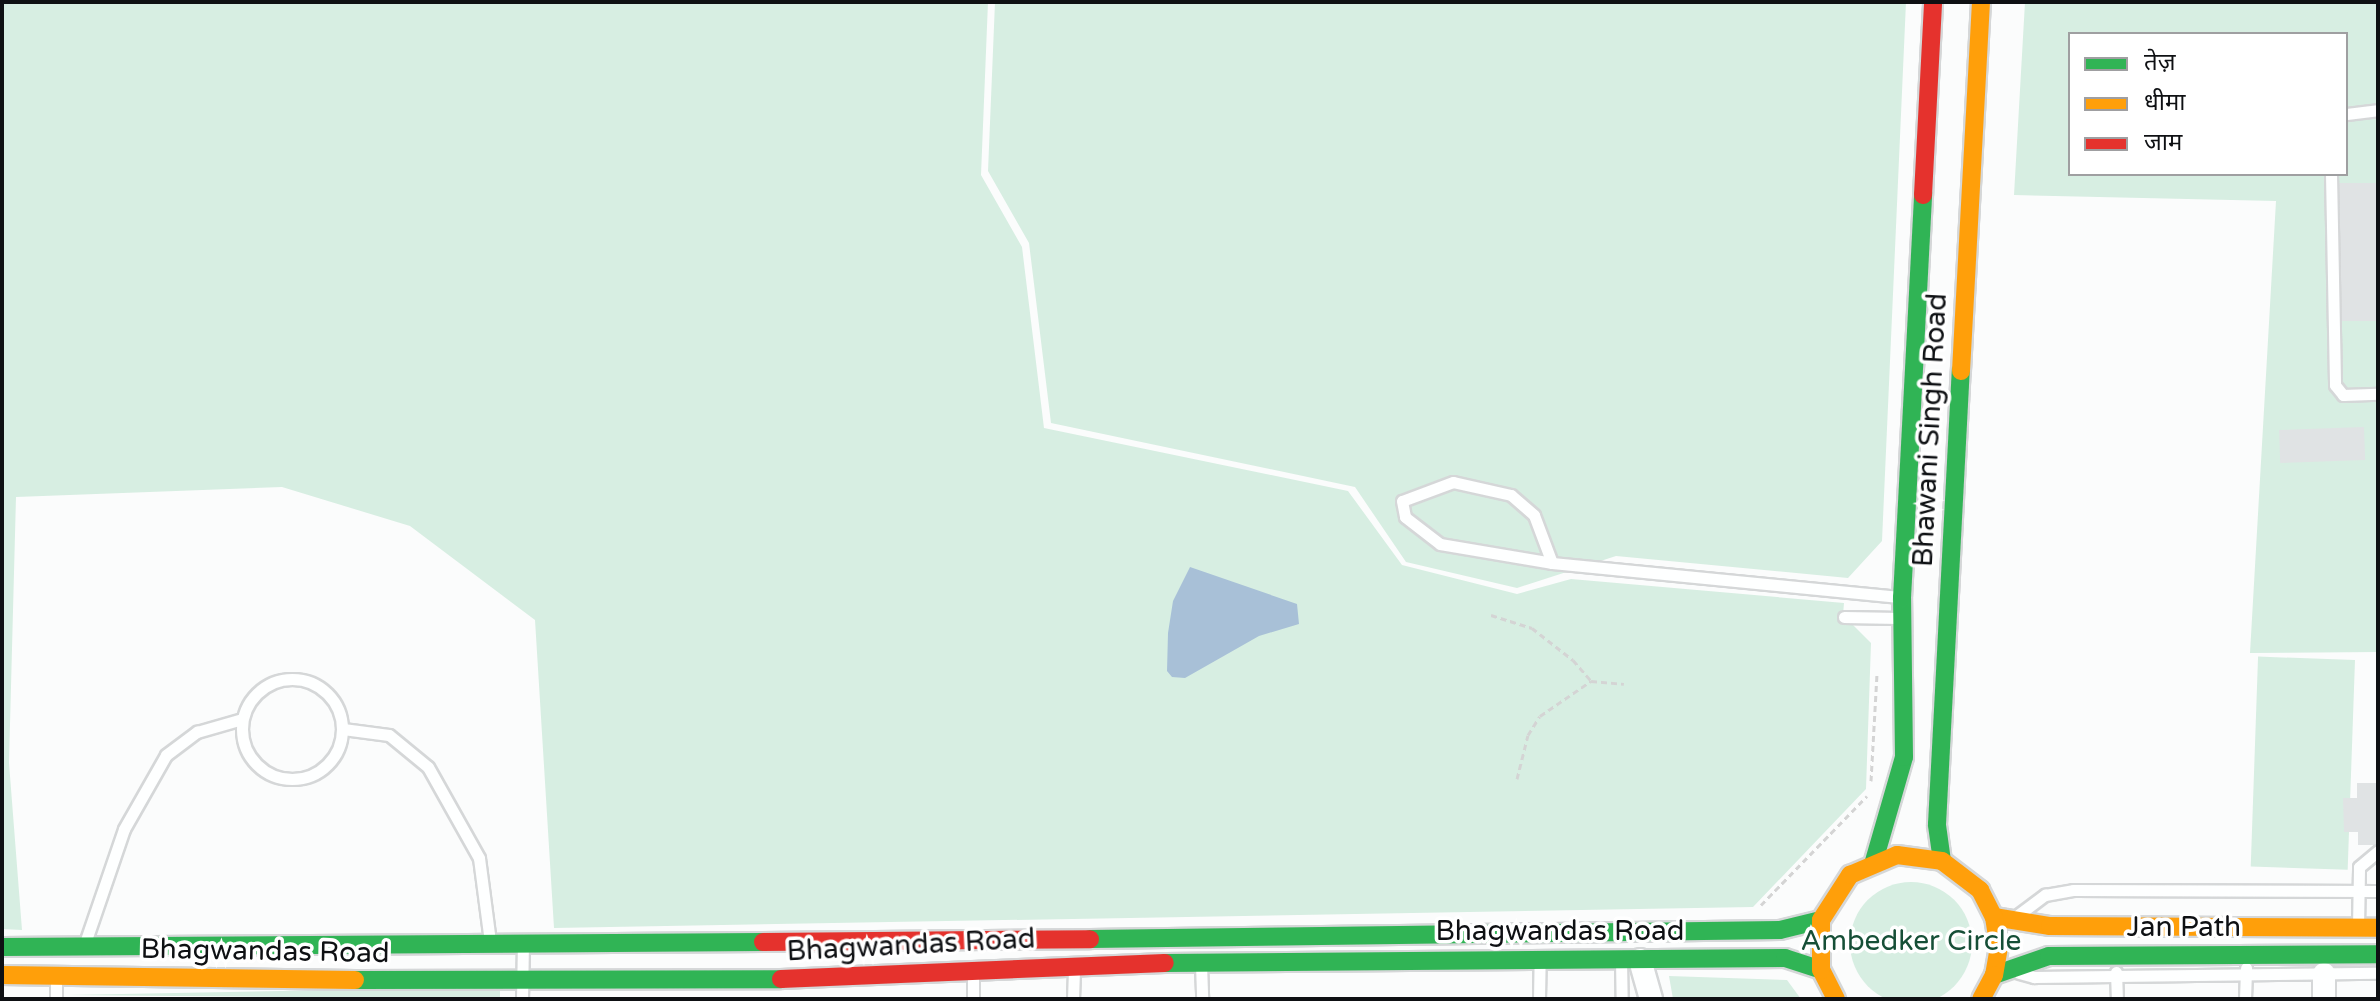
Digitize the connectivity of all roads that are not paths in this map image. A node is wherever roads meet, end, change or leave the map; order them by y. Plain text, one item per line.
1 (1933, 2) edge
2 (1981, 2) edge
3 (2378, 110) edge
4 (2348, 114) edge
5 (2331, 176) edge
6 (2378, 394) edge
7 (1552, 563) junction
8 (1902, 598) junction
9 (1844, 617) dead end
10 (1903, 618) junction
11 (242, 719) junction
12 (343, 729) junction
13 (2378, 851) edge
14 (1874, 861) junction
15 (1942, 861) junction
16 (2358, 891) junction
17 (2378, 891) edge
18 (2002, 918) junction
19 (1821, 920) junction
20 (2358, 928) junction
21 (2378, 928) edge
22 (490, 941) junction
23 (523, 941) junction
24 (2, 947) edge
25 (55, 947) junction
26 (84, 947) junction
27 (2378, 954) edge
28 (2244, 955) junction
29 (2115, 956) junction
30 (1540, 959) junction
31 (1631, 960) junction
32 (1201, 961) junction
33 (1074, 964) junction
34 (973, 970) junction
35 (1821, 970) junction
36 (2002, 972) junction
37 (2378, 973) edge
38 (2324, 974) junction
39 (2, 975) edge
40 (2247, 975) junction
41 (56, 976) junction
42 (2117, 976) junction
43 (794, 989) edge
44 (522, 991) edge
45 (56, 999) edge
46 (973, 999) edge
47 (1073, 999) edge
48 (1202, 999) edge
49 (1539, 999) edge
50 (1622, 999) edge
51 (1651, 999) edge
52 (1836, 999) edge
53 (1981, 999) edge
54 (2117, 999) edge
55 (2245, 999) edge
56 (2324, 999) edge

1 - 8 street
2 - 15 street, Bhawani Singh Road
3 - 4 lane
5 - 6 lane
7 - 7 lane
7 - 8 lane
8 - 10 street
9 - 10 lane
10 - 14 street
11 - 12 lane
11 - 12 lane
11 - 26 lane
12 - 22 lane
13 - 16 lane
14 - 15 street
14 - 19 street
15 - 18 street
16 - 17 lane
16 - 18 lane
16 - 20 lane
18 - 20 street, Jan Path
18 - 36 street
19 - 23 street, Bhagwandas Road
19 - 35 street
20 - 21 street, Jan Path
22 - 23 street, Bhagwandas Road
22 - 26 street, Bhagwandas Road
23 - 44 lane
24 - 25 street, Bhagwandas Road
25 - 26 street, Bhagwandas Road
25 - 41 lane
27 - 28 street, Jan Path
28 - 29 street, Jan Path
28 - 40 lane
29 - 36 street, Jan Path
29 - 42 lane
30 - 31 street, Bhagwandas Road
30 - 32 street, Bhagwandas Road
30 - 49 lane
31 - 35 street, Bhagwandas Road
31 - 50 lane
31 - 51 street
32 - 33 street, Bhagwandas Road
32 - 48 lane
33 - 34 street, Bhagwandas Road
33 - 47 lane
34 - 43 street, Bhagwandas Road
34 - 46 lane
35 - 52 street
36 - 42 lane
36 - 53 street
37 - 38 lane
38 - 40 lane
38 - 56 street
39 - 41 street, Bhagwandas Road
40 - 42 lane
40 - 55 lane
41 - 44 street, Bhagwandas Road
41 - 45 lane
42 - 54 lane
43 - 44 street, Bhagwandas Road

